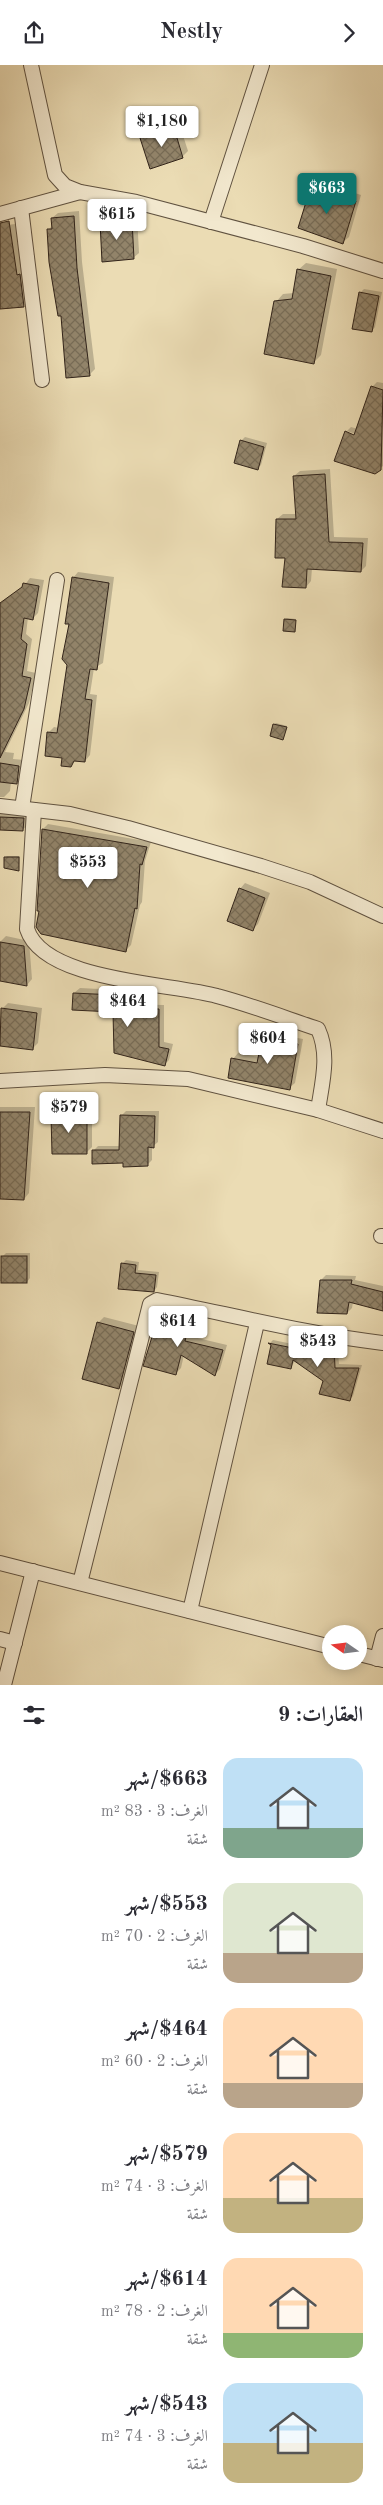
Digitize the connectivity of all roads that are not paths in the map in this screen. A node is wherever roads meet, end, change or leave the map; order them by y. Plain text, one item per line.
1 (31, 65) edge
2 (262, 66) edge
3 (80, 192) junction
4 (21, 208) junction
5 (0, 214) edge
6 (211, 222) junction
7 (383, 271) edge
8 (42, 380) dead end
9 (57, 580) dead end
10 (0, 806) edge
11 (28, 809) junction
12 (383, 917) edge
13 (0, 1081) edge
14 (318, 1110) junction
15 (383, 1131) edge
16 (257, 1323) junction
17 (383, 1343) edge
18 (0, 1563) edge
19 (33, 1571) junction
20 (80, 1583) junction
21 (190, 1611) junction
22 (383, 1636) edge
23 (0, 1639) edge
24 (15, 1643) junction
25 (322, 1645) edge
26 (380, 1660) edge
27 (4, 1685) edge

1 - 3 street
2 - 6 street
3 - 4 street
3 - 6 street
4 - 5 street
4 - 8 street
6 - 7 street
9 - 11 street
10 - 11 street
11 - 12 street
11 - 14 street
13 - 14 street
14 - 15 street
16 - 17 street
16 - 20 street
16 - 21 street
18 - 19 street
19 - 20 street
19 - 24 street
20 - 21 street
21 - 25 street
22 - 26 street
23 - 24 street
24 - 27 street

